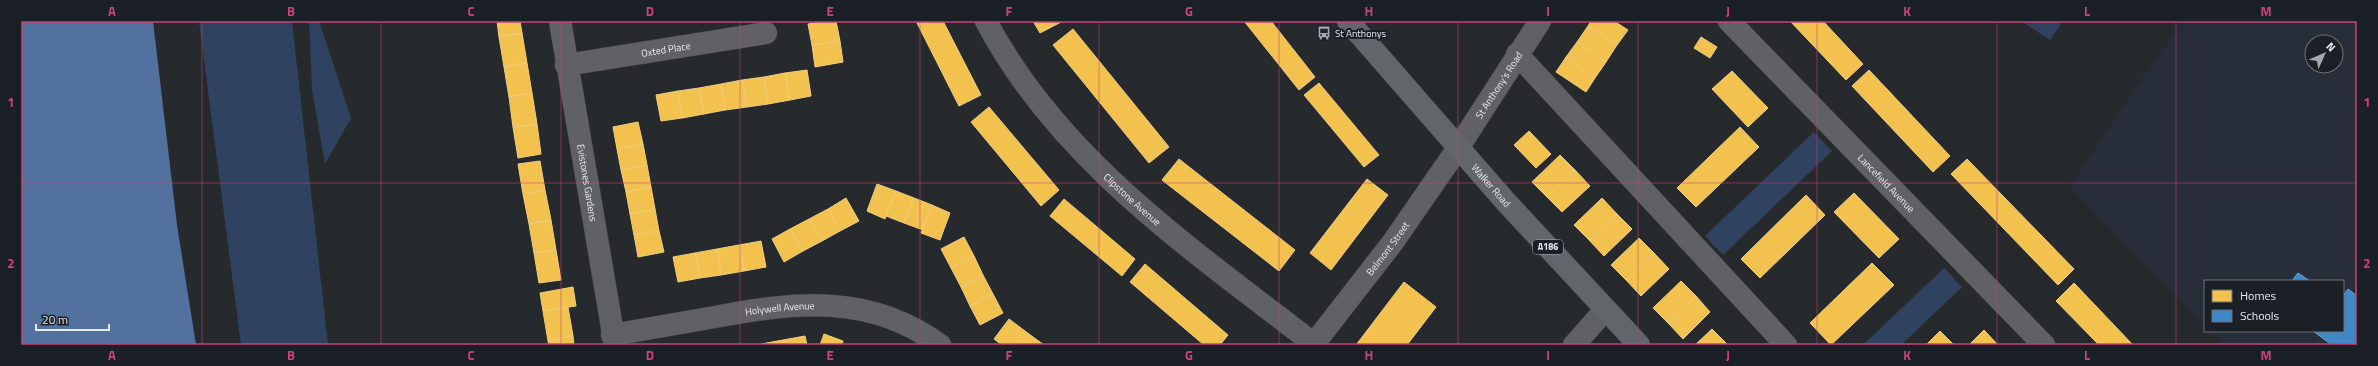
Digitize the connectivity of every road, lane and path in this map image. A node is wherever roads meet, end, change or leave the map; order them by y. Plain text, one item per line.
1 (560, 21) edge
2 (986, 21) edge
3 (1348, 21) edge
4 (1540, 21) edge
5 (1729, 21) edge
6 (766, 33) dead end
7 (1517, 54) junction
8 (566, 65) junction
9 (1458, 148) junction
10 (1605, 310) junction
11 (614, 340) edge
12 (1313, 344) edge
13 (940, 345) edge
14 (1574, 345) edge
15 (1639, 345) edge
16 (1786, 345) edge
17 (2044, 345) edge

1 - 8 street, Evistones Gardens
2 - 12 street, Clipstone Avenue
3 - 9 main road, Walker Road / A186
4 - 7 street, St Anthony's Road
5 - 17 street, Lancefield Avenue
6 - 8 street, Oxted Place
7 - 9 street, St Anthony's Road
7 - 16 street
8 - 11 street, Evistones Gardens
9 - 10 main road, Walker Road / A186
9 - 12 street, Belmont Street
10 - 14 street
10 - 15 main road, Walker Road / A186
11 - 13 street, Holywell Avenue

